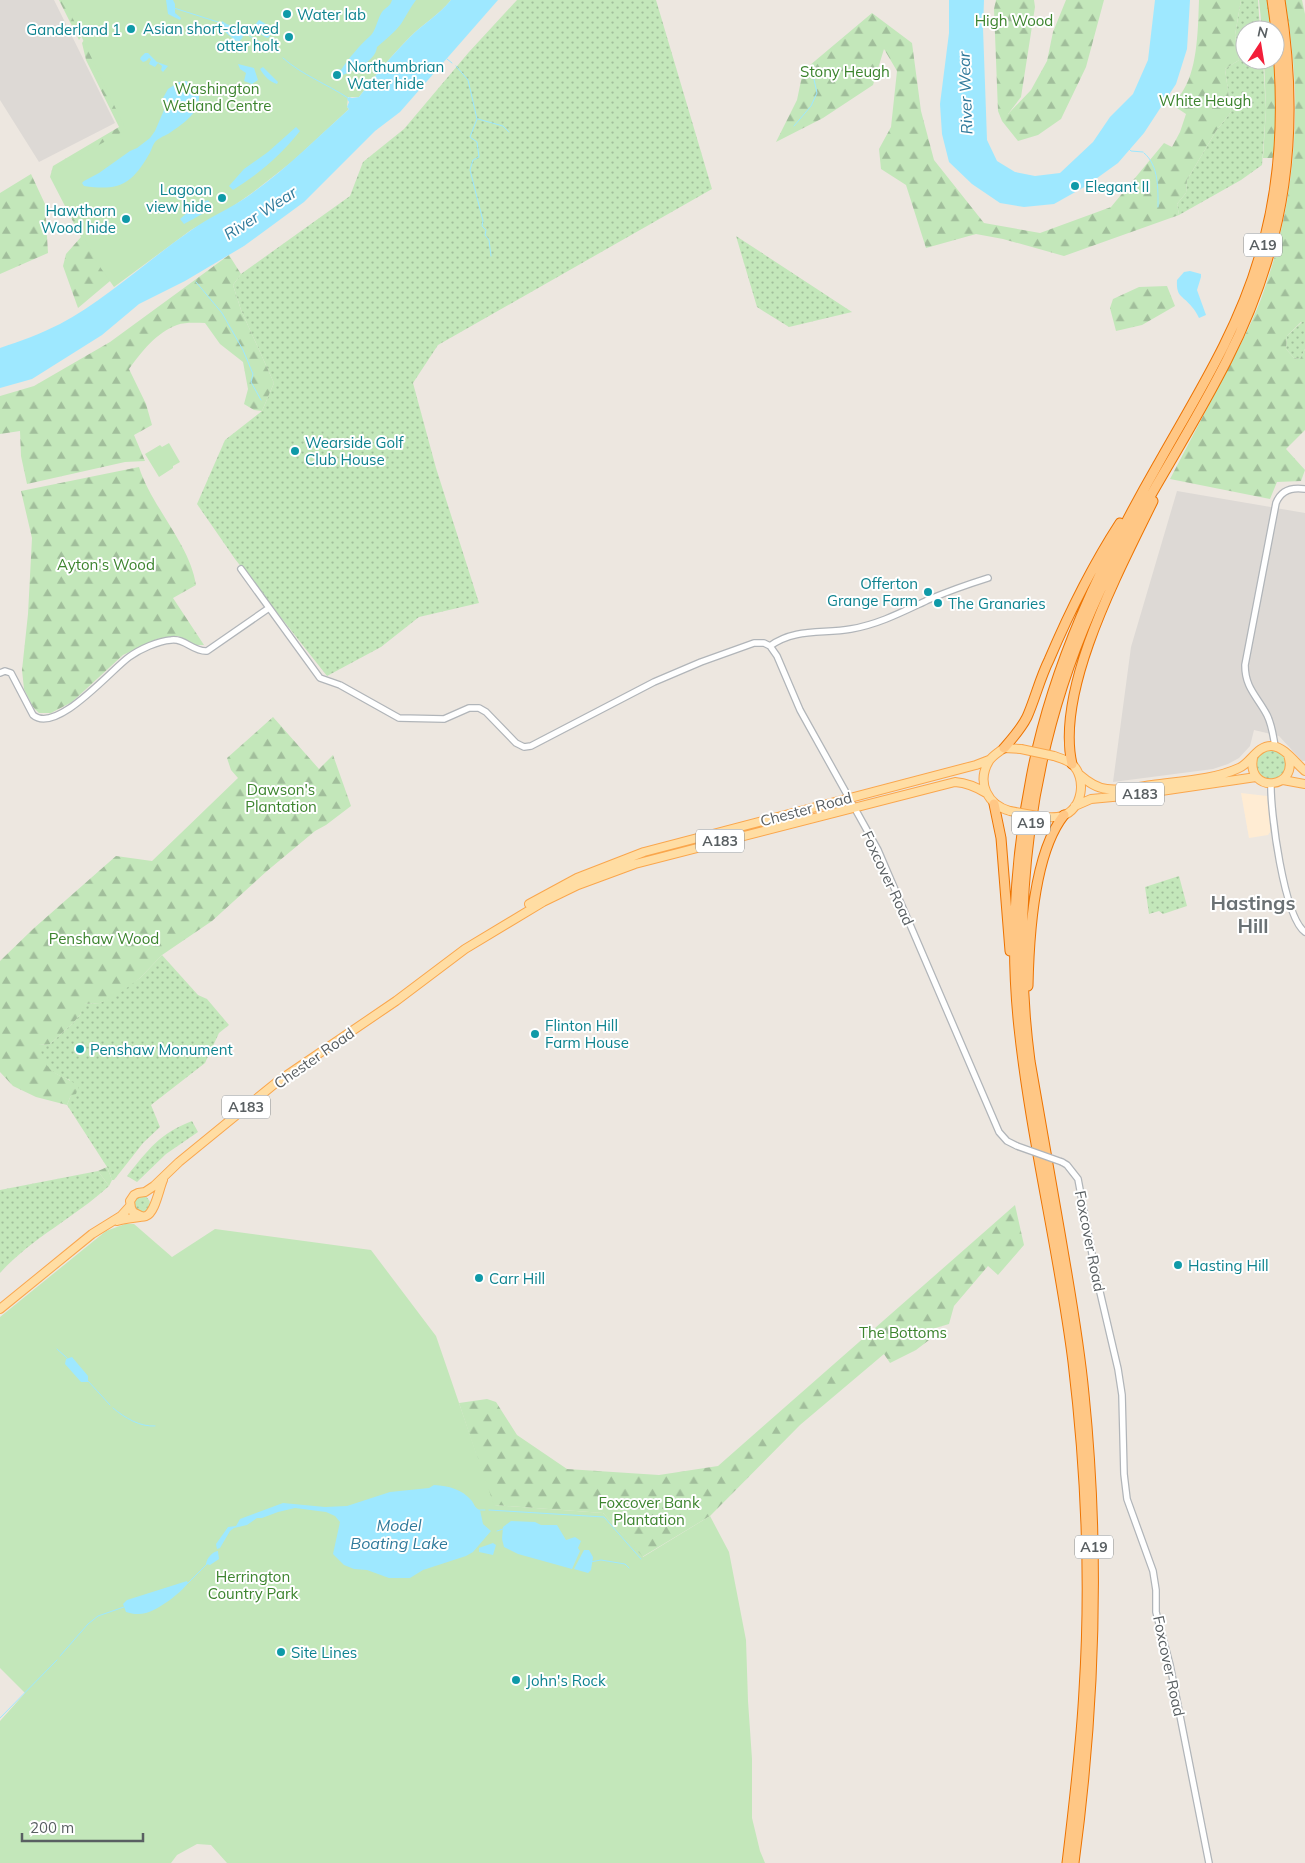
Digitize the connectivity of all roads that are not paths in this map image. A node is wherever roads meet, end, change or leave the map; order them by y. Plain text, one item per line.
1 (1272, 0) edge
2 (1280, 0) edge
3 (1181, 442) junction
4 (1157, 466) junction
5 (1305, 489) edge
6 (241, 569) dead end
7 (988, 578) dead end
8 (269, 608) junction
9 (770, 646) junction
10 (0, 673) edge
11 (1275, 746) junction
12 (1004, 748) junction
13 (1288, 755) junction
14 (1253, 758) junction
15 (989, 760) junction
16 (1072, 764) junction
17 (1305, 771) edge
18 (1080, 775) junction
19 (1256, 777) junction
20 (1283, 780) junction
21 (1271, 783) junction
22 (1305, 784) edge
23 (986, 793) junction
24 (848, 798) junction
25 (994, 804) junction
26 (1075, 806) junction
27 (854, 809) junction
28 (1064, 816) junction
29 (1303, 930) edge
30 (468, 947) junction
31 (1019, 1030) junction
32 (1030, 1061) junction
33 (164, 1177) junction
34 (144, 1192) junction
35 (155, 1203) junction
36 (130, 1206) junction
37 (141, 1216) junction
38 (112, 1222) junction
39 (0, 1309) edge
40 (1067, 1863) edge
41 (1074, 1863) edge
42 (1209, 1863) edge

1 - 4 highway, A19
2 - 3 highway, A19
3 - 16 highway
3 - 32 highway, A19
4 - 12 highway
4 - 31 highway, A19
5 - 11 street
6 - 8 street
7 - 9 street
8 - 9 street
8 - 10 street
9 - 24 street, Foxcover Road
11 - 13 main road
11 - 14 main road, A183
12 - 15 main road
12 - 16 main road, bridge
13 - 17 main road
13 - 20 main road
14 - 18 main road, A183
14 - 19 main road
15 - 23 main road
15 - 24 main road, Chester Road / A183
16 - 18 main road
18 - 26 main road
19 - 21 main road
19 - 26 main road, A183
20 - 21 main road
20 - 22 main road
21 - 29 street
23 - 25 main road
23 - 27 main road, Chester Road / A183
24 - 27 street, Foxcover Road
24 - 30 main road, Chester Road / A183
25 - 28 main road, bridge
25 - 31 highway
26 - 28 main road
27 - 30 main road, Chester Road / A183
27 - 42 street, Foxcover Road, bridge
28 - 32 highway, A19
30 - 33 main road, Chester Road / A183
31 - 40 highway, A19
32 - 41 highway, A19
33 - 34 main road, A183
33 - 35 main road, Chester Road / A183
34 - 35 main road
34 - 36 main road
35 - 37 main road
36 - 37 main road
36 - 38 main road
37 - 38 main road
38 - 39 main road

